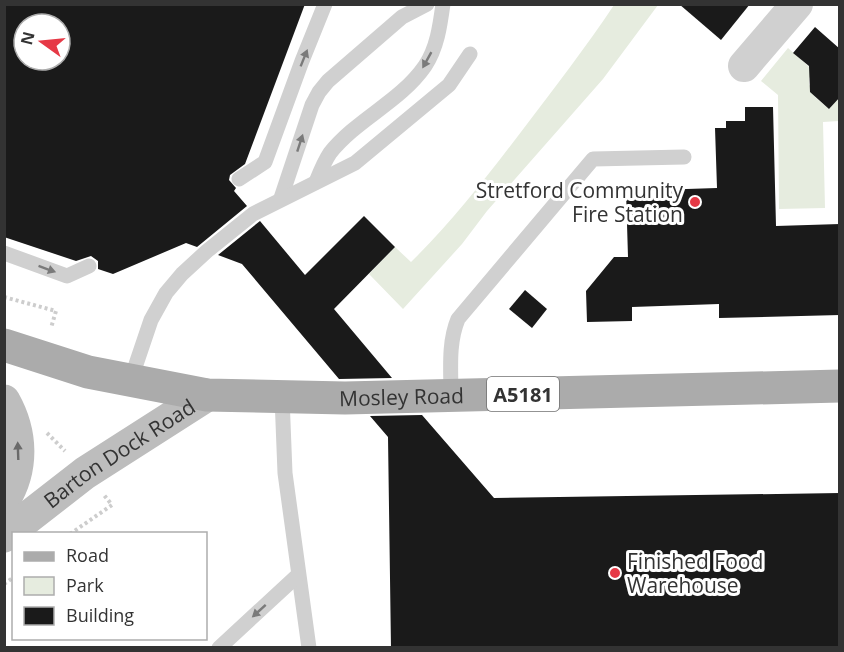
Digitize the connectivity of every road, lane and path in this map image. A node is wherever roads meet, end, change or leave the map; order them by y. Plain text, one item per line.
1 (325, 4) edge
2 (427, 4) edge
3 (443, 4) edge
4 (797, 4) edge
5 (470, 54) dead end
6 (744, 66) dead end
7 (684, 158) dead end
8 (239, 179) dead end
9 (316, 182) junction
10 (281, 198) junction
11 (4, 253) edge
12 (89, 266) dead end
13 (4, 297) edge
14 (56, 311) dead end
15 (4, 345) edge
16 (130, 382) junction
17 (840, 386) edge
18 (207, 395) junction
19 (451, 396) junction
20 (282, 397) junction
21 (4, 401) edge
22 (4, 500) edge
23 (112, 505) dead end
24 (73, 532) edge
25 (4, 536) edge
26 (298, 576) junction
27 (219, 648) edge
28 (309, 648) edge

8 -> 1 lane
10 -> 2 lane
3 -> 9 lane
4 - 6 street
5 - 9 lane
7 - 19 lane
9 - 10 lane
10 - 16 lane
11 -> 12 lane
13 - 14 path
15 - 16 main road, Mosley Road / A5181
16 - 18 main road, Mosley Road / A5181
17 - 19 main road, Mosley Road / A5181
18 - 20 main road, Mosley Road / A5181
18 - 25 main road, Barton Dock Road
19 - 20 main road, Mosley Road / A5181
20 - 26 lane
22 -> 21 main road
23 - 24 path
26 -> 27 lane
26 - 28 lane

